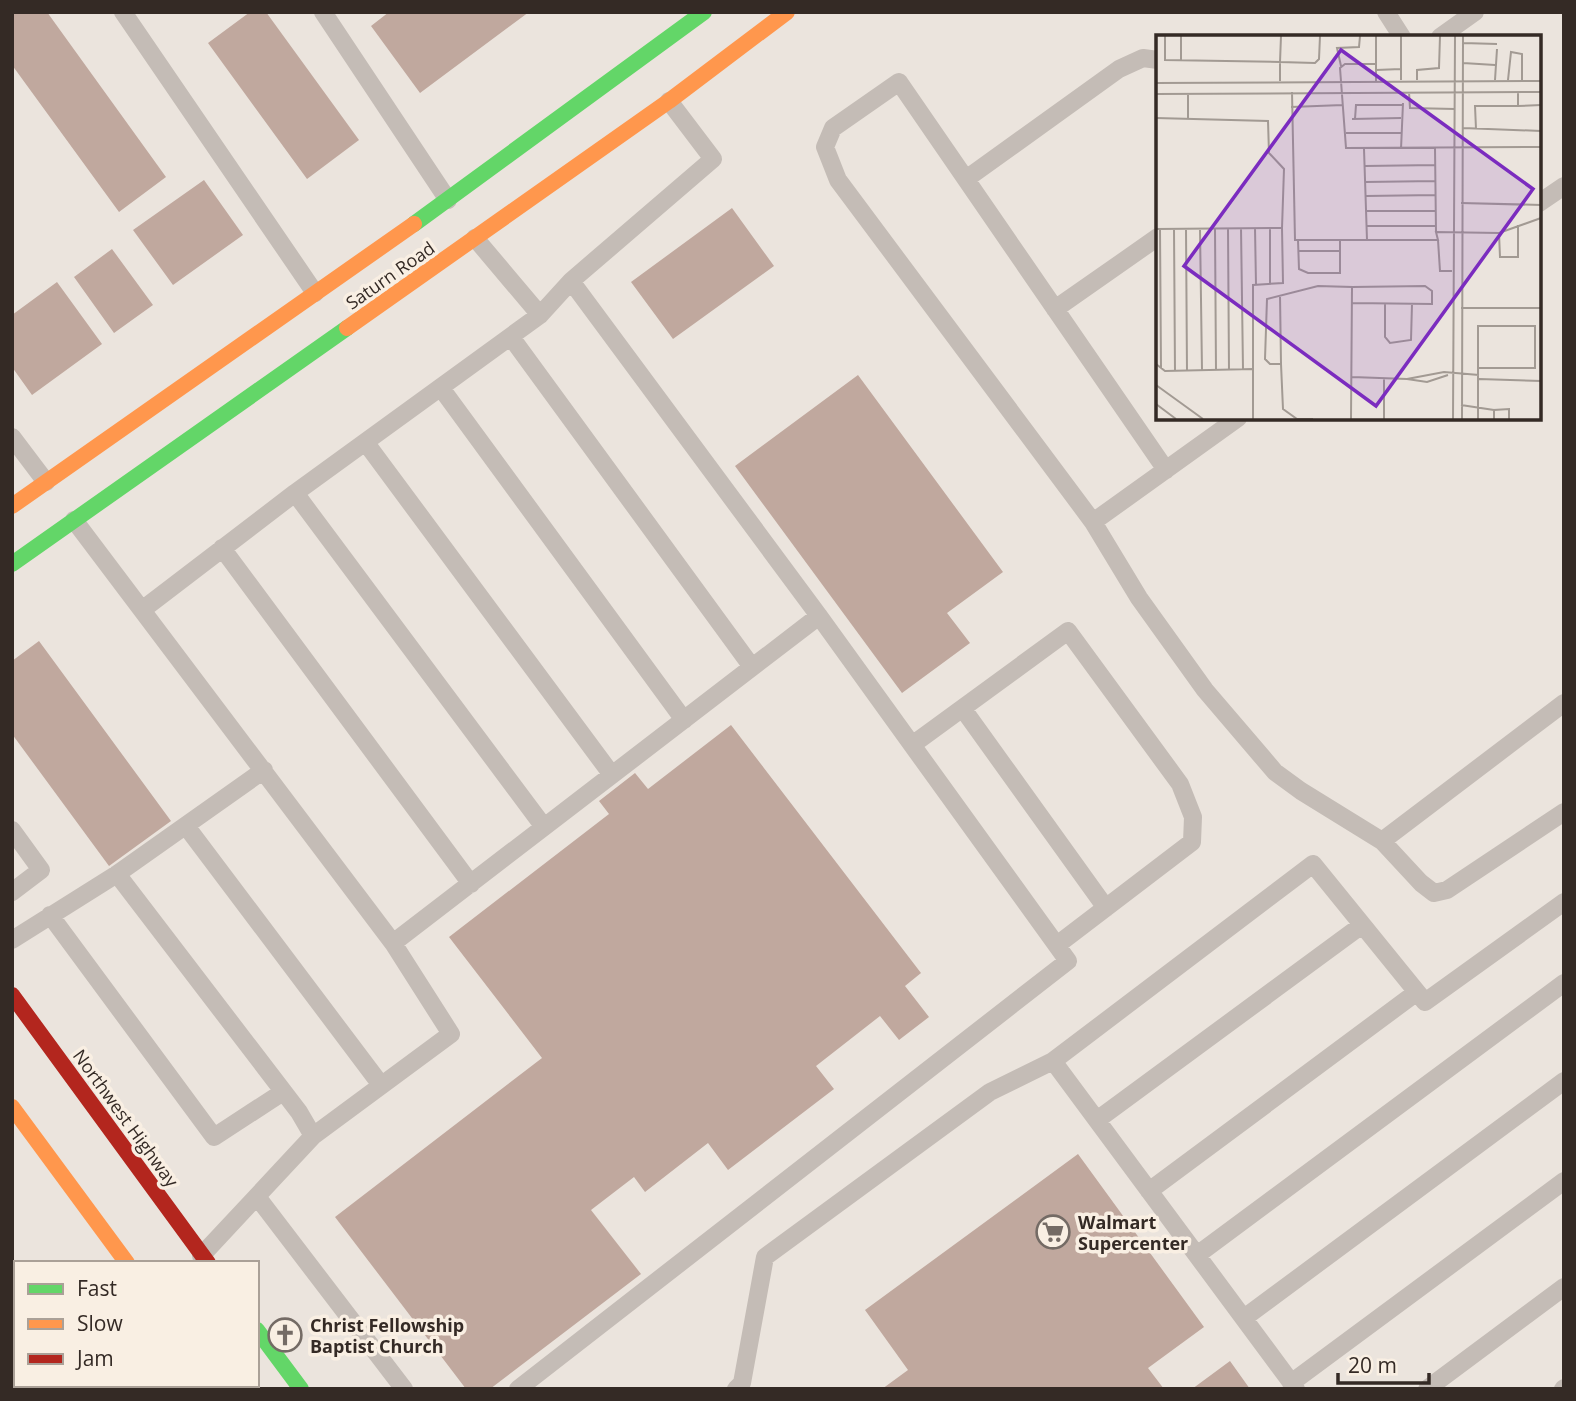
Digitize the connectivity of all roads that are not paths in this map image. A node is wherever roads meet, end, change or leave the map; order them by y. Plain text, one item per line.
1 (123, 12) edge
2 (323, 12) edge
3 (704, 12) edge
4 (787, 12) edge
5 (1386, 12) edge
6 (1475, 12) edge
7 (1401, 35) edge
8 (1443, 35) edge
9 (1156, 60) edge
10 (668, 101) junction
11 (966, 179) junction
12 (1564, 186) edge
13 (1541, 202) edge
14 (451, 204) junction
15 (472, 234) junction
16 (1156, 238) edge
17 (571, 281) junction
18 (316, 293) junction
19 (1055, 309) junction
20 (540, 315) junction
21 (510, 337) junction
22 (441, 388) junction
23 (1235, 420) edge
24 (12, 437) edge
25 (366, 443) junction
26 (1166, 470) junction
27 (50, 487) junction
28 (295, 493) junction
29 (12, 506) edge
30 (71, 515) junction
31 (1093, 522) junction
32 (222, 548) junction
33 (12, 564) edge
34 (142, 610) junction
35 (819, 616) junction
36 (752, 667) junction
37 (1564, 703) edge
38 (963, 709) junction
39 (684, 720) junction
40 (912, 746) junction
41 (264, 770) junction
42 (612, 775) junction
43 (1564, 811) edge
44 (186, 826) junction
45 (544, 827) junction
46 (12, 830) edge
47 (1382, 841) junction
48 (117, 874) junction
49 (471, 884) junction
50 (12, 892) edge
51 (1564, 902) edge
52 (1106, 908) junction
53 (50, 915) junction
54 (1362, 925) junction
55 (12, 940) edge
56 (393, 943) junction
57 (1057, 946) junction
58 (1564, 984) edge
59 (1418, 992) junction
60 (12, 995) edge
61 (1053, 1061) junction
62 (1564, 1081) edge
63 (381, 1085) junction
64 (283, 1092) junction
65 (12, 1107) edge
66 (1097, 1120) junction
67 (19, 1129) edge
68 (313, 1136) junction
69 (1564, 1181) edge
70 (1149, 1191) junction
71 (258, 1198) junction
72 (1196, 1255) junction
73 (201, 1260) edge
74 (125, 1261) edge
75 (1564, 1287) edge
76 (1244, 1318) junction
77 (259, 1333) edge
78 (1293, 1386) edge
79 (300, 1389) edge
80 (404, 1389) edge
81 (518, 1389) edge
82 (736, 1389) edge
83 (1427, 1389) edge

1 - 18 lane
2 - 14 lane
3 - 14 street, Saturn Road
4 - 10 street, Saturn Road
5 - 7 lane
6 - 8 lane
9 - 11 lane
10 - 15 street, Saturn Road
10 - 17 lane
11 - 19 lane
11 - 31 lane
12 - 13 lane
14 - 18 street, Saturn Road
15 - 20 lane
15 - 30 street, Saturn Road
16 - 19 lane
17 - 20 lane
17 - 35 lane
18 - 27 street, Saturn Road
19 - 26 lane
20 - 21 lane
21 - 22 lane
21 - 36 lane
22 - 25 lane
22 - 39 lane
23 - 26 lane
24 - 27 lane
25 - 28 lane
25 - 42 lane
26 - 31 lane
27 - 29 street, Saturn Road
28 - 32 lane
28 - 45 lane
30 - 33 street, Saturn Road
30 - 34 lane
31 - 47 lane
32 - 34 lane
32 - 49 lane
34 - 41 lane
35 - 36 lane
35 - 40 lane
36 - 39 lane
37 - 47 lane
38 - 40 lane
38 - 52 lane
38 - 52 lane
39 - 42 lane
40 - 57 lane
41 - 44 lane
41 - 56 lane
42 - 45 lane
43 - 47 lane
44 - 48 lane
44 - 63 lane
45 - 49 lane
46 - 50 lane
48 - 53 lane
48 - 64 lane
49 - 56 lane
51 - 59 lane
52 - 57 lane
53 - 55 lane
53 - 64 lane
54 - 59 lane
54 - 61 lane
54 - 66 lane
56 - 63 lane
57 - 81 lane
58 - 72 lane
59 - 70 lane
60 - 73 street, Northwest Highway
61 - 66 lane
61 - 82 lane
62 - 76 lane
63 - 68 lane
64 - 68 lane
65 - 67 street
66 - 70 lane
67 - 74 street
68 - 71 lane
69 - 78 lane
70 - 72 lane
71 - 73 lane
71 - 80 lane
72 - 76 lane
75 - 83 lane
76 - 78 lane
77 - 79 street

